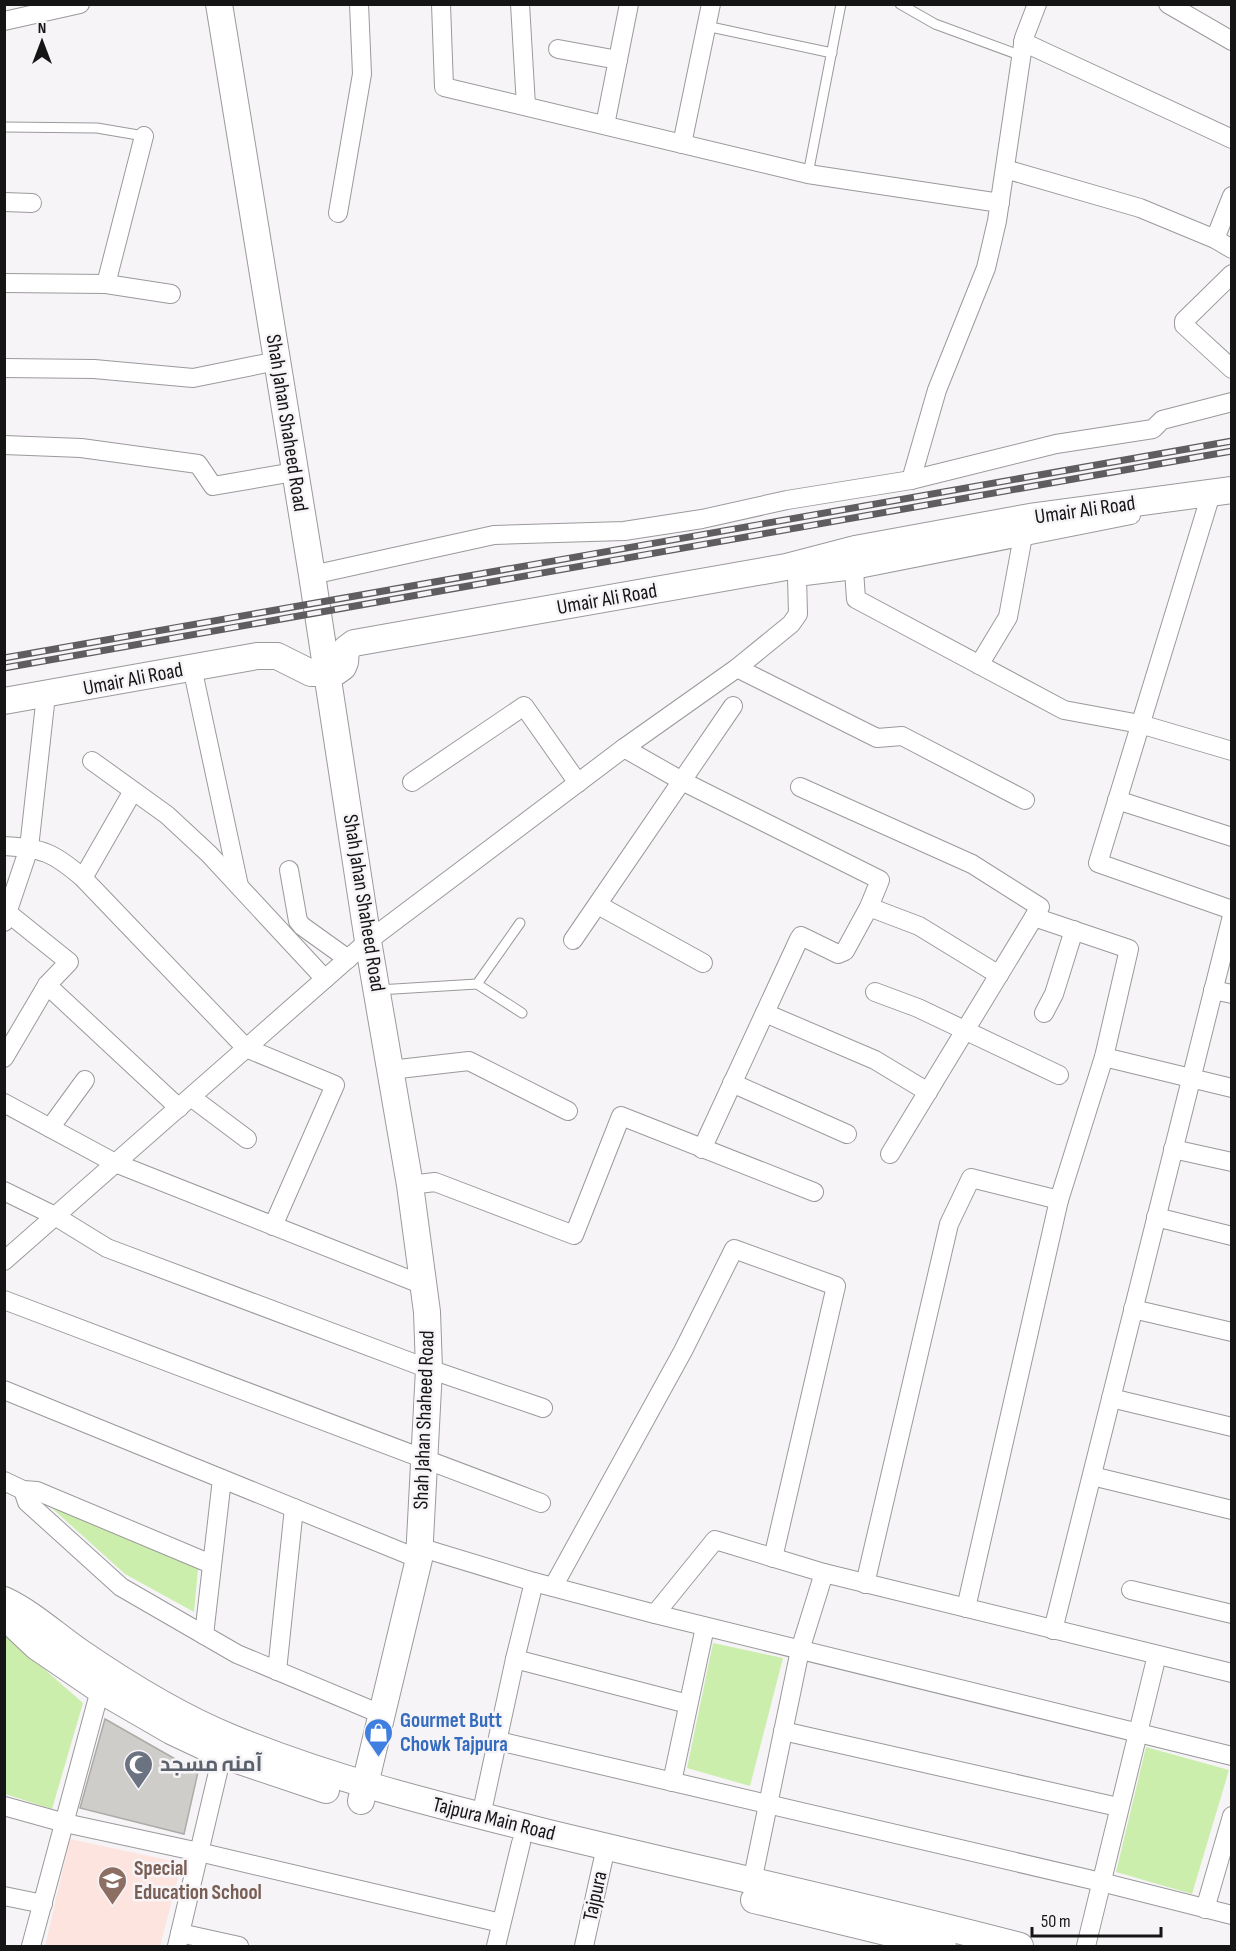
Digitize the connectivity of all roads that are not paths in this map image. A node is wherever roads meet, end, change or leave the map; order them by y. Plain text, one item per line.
1 (80, 4) edge
2 (219, 4) edge
3 (359, 4) edge
4 (441, 4) edge
5 (520, 4) edge
6 (629, 4) edge
7 (711, 4) edge
8 (841, 4) edge
9 (900, 4) edge
10 (1037, 4) edge
11 (1167, 4) edge
12 (4, 21) edge
13 (706, 26) junction
14 (1232, 41) edge
15 (558, 49) dead end
16 (1022, 49) junction
17 (832, 52) junction
18 (618, 60) junction
19 (526, 106) junction
20 (605, 125) junction
21 (4, 127) edge
22 (144, 136) joint
23 (1232, 139) edge
24 (682, 144) junction
25 (1005, 169) junction
26 (808, 174) junction
27 (1232, 196) edge
28 (4, 202) edge
29 (32, 203) dead end
30 (1000, 203) junction
31 (338, 213) dead end
32 (1215, 238) junction
33 (1232, 249) edge
34 (1232, 274) edge
35 (4, 283) edge
36 (106, 284) junction
37 (171, 294) dead end
38 (277, 361) junction
39 (4, 368) edge
40 (1232, 369) edge
41 (1232, 402) edge
42 (4, 445) edge
43 (294, 472) junction
44 (911, 480) junction
45 (1221, 492) edge
46 (1023, 536) junction
47 (854, 570) junction
48 (792, 572) junction
49 (312, 575) junction
50 (979, 665) junction
51 (192, 667) junction
52 (737, 668) junction
53 (327, 673) junction
54 (46, 695) junction
55 (4, 701) edge
56 (733, 706) dead end
57 (1140, 724) junction
58 (624, 748) junction
59 (1232, 751) edge
60 (92, 761) dead end
61 (682, 781) junction
62 (412, 782) dead end
63 (578, 783) junction
64 (800, 787) dead end
65 (134, 791) junction
66 (1026, 800) dead end
67 (1117, 800) junction
68 (1232, 837) edge
69 (4, 846) edge
70 (29, 848) junction
71 (289, 870) dead end
72 (83, 878) junction
73 (239, 886) junction
74 (598, 905) junction
75 (869, 907) junction
76 (1232, 910) edge
77 (1232, 916) edge
78 (6, 917) edge
79 (1034, 918) junction
80 (520, 923) dead end
81 (1074, 930) junction
82 (573, 940) dead end
83 (368, 941) junction
84 (348, 959) junction
85 (703, 963) dead end
86 (999, 975) junction
87 (325, 979) junction
88 (477, 984) junction
89 (47, 985) junction
90 (378, 990) junction
91 (1213, 990) junction
92 (875, 992) dead end
93 (1232, 994) edge
94 (522, 1013) dead end
95 (765, 1013) junction
96 (1044, 1013) dead end
97 (965, 1032) junction
98 (246, 1048) junction
99 (1104, 1057) junction
100 (4, 1058) edge
101 (390, 1070) junction
102 (1059, 1075) dead end
103 (1191, 1078) junction
104 (85, 1080) dead end
105 (732, 1083) junction
106 (1232, 1088) edge
107 (928, 1092) junction
108 (185, 1102) junction
109 (4, 1103) edge
110 (568, 1111) dead end
111 (50, 1128) junction
112 (847, 1134) dead end
113 (247, 1139) dead end
114 (702, 1149) junction
115 (1173, 1149) junction
116 (890, 1154) dead end
117 (1232, 1162) edge
118 (115, 1163) junction
119 (410, 1185) junction
120 (4, 1191) edge
121 (814, 1192) dead end
122 (1059, 1200) junction
123 (55, 1216) junction
124 (1156, 1217) junction
125 (273, 1226) junction
126 (1232, 1236) edge
127 (4, 1261) edge
128 (423, 1285) junction
129 (4, 1300) edge
130 (1133, 1309) junction
131 (1232, 1332) edge
132 (429, 1369) junction
133 (4, 1390) edge
134 (1111, 1398) junction
135 (543, 1408) dead end
136 (1232, 1427) edge
137 (426, 1458) junction
138 (1092, 1476) junction
139 (222, 1479) junction
140 (4, 1481) edge
141 (23, 1490) junction
142 (541, 1503) dead end
143 (294, 1508) junction
144 (1232, 1510) edge
145 (419, 1553) junction
146 (773, 1558) junction
147 (211, 1564) junction
148 (824, 1573) junction
149 (534, 1582) junction
150 (865, 1584) junction
151 (553, 1587) junction
152 (1131, 1590) dead end
153 (4, 1600) edge
154 (966, 1608) junction
155 (655, 1614) junction
156 (1232, 1614) edge
157 (4, 1616) edge
158 (705, 1627) junction
159 (1053, 1630) junction
160 (204, 1635) junction
161 (800, 1650) junction
162 (1156, 1655) junction
163 (515, 1659) junction
164 (277, 1671) junction
165 (1232, 1674) edge
166 (100, 1690) junction
167 (688, 1704) junction
168 (383, 1715) junction
169 (783, 1731) junction
170 (1137, 1732) junction
171 (498, 1741) junction
172 (222, 1755) junction
173 (1232, 1756) edge
174 (672, 1782) junction
175 (363, 1793) junction
176 (767, 1805) junction
177 (4, 1806) edge
178 (1119, 1807) junction
179 (481, 1816) junction
180 (1232, 1816) edge
181 (65, 1823) junction
182 (1229, 1836) edge
183 (521, 1843) junction
184 (199, 1852) junction
185 (604, 1855) junction
186 (752, 1882) junction
187 (1101, 1882) junction
188 (4, 1896) edge
189 (44, 1905) junction
190 (1205, 1909) junction
191 (1232, 1916) edge
192 (501, 1923) junction
193 (179, 1940) edge
194 (916, 1943) edge
195 (31, 1947) edge
196 (239, 1947) edge
197 (496, 1947) edge
198 (584, 1947) edge
199 (943, 1947) edge
200 (1020, 1947) edge
201 (1086, 1947) edge

1 - 12 street
2 - 38 street, Shah Jahan Shaheed Road
3 - 31 street
4 - 19 street
5 - 19 street
6 - 18 street
7 - 13 street
8 - 17 lane
9 - 16 lane
10 - 16 street
11 - 14 street
13 - 17 lane
13 - 24 street
15 - 18 street
16 - 23 street
16 - 25 street
17 - 26 lane
18 - 20 street
19 - 20 street
20 - 24 street
21 - 22 lane
22 - 36 street
24 - 26 street
25 - 30 street
25 - 32 street
26 - 30 street
27 - 32 street
28 - 29 street
30 - 44 street
32 - 33 street
34 - 40 street
35 - 36 street
36 - 37 street
38 - 39 street
38 - 43 street, Shah Jahan Shaheed Road
41 - 44 street
42 - 43 street
43 - 49 street, Shah Jahan Shaheed Road
44 - 49 street
45 - 46 street
45 - 48 street, Umair Ali Road
45 - 57 street
46 - 47 street
46 - 50 street
47 - 48 street
47 - 50 street
48 - 52 street
48 - 53 street, Umair Ali Road
49 - 53 street, Shah Jahan Shaheed Road
50 - 57 street
51 - 53 street, Umair Ali Road
51 - 54 street, Umair Ali Road
51 - 73 street
52 - 58 street
52 - 66 street
53 - 83 street, Shah Jahan Shaheed Road
54 - 55 street, Umair Ali Road
54 - 70 street
56 - 61 street
57 - 59 street
57 - 67 street
58 - 61 street
58 - 63 street
60 - 65 street
61 - 74 street
61 - 75 street
62 - 63 street
63 - 83 street
64 - 79 street
65 - 72 street
65 - 73 street
67 - 68 street
67 - 76 street
69 - 70 street
70 - 72 street
70 - 78 street
71 - 84 street
72 - 98 street
73 - 87 street
74 - 82 street
74 - 85 street
75 - 86 street
75 - 95 street
77 - 91 street
78 - 89 street
79 - 81 street
79 - 86 street
80 - 88 lane
81 - 96 street
81 - 99 street
83 - 84 street
83 - 90 street, Shah Jahan Shaheed Road
84 - 87 street
86 - 97 street
87 - 98 street
88 - 90 lane
88 - 94 lane
89 - 100 street
89 - 108 street
90 - 101 street, Shah Jahan Shaheed Road
91 - 93 street
91 - 103 street
92 - 97 street
95 - 105 street
95 - 107 street
97 - 102 street
97 - 107 street
98 - 108 street
98 - 125 street
99 - 103 street
99 - 122 street
101 - 110 street
101 - 119 street, Shah Jahan Shaheed Road
103 - 106 street
103 - 115 street
104 - 111 street
105 - 112 street
105 - 114 street
107 - 116 street
108 - 113 street
108 - 118 street
109 - 111 street
111 - 118 street
114 - 119 street
114 - 121 street
115 - 117 street
115 - 124 street
118 - 123 street
118 - 125 street
119 - 128 street, Shah Jahan Shaheed Road
120 - 123 street
122 - 150 street
122 - 154 street
123 - 127 street
123 - 132 street
124 - 126 street
124 - 130 street
125 - 128 street
128 - 132 street, Shah Jahan Shaheed Road
129 - 137 street
130 - 131 street
130 - 134 street
132 - 135 street
132 - 137 street, Shah Jahan Shaheed Road
133 - 139 street
134 - 136 street
134 - 138 street
137 - 142 street
137 - 145 street, Shah Jahan Shaheed Road
138 - 144 street
138 - 159 street
139 - 143 street
139 - 147 street
140 - 141 street
141 - 147 street
141 - 160 street
143 - 145 street
143 - 164 street
145 - 149 street
145 - 168 street, Shah Jahan Shaheed Road
146 - 148 street
146 - 151 street
146 - 155 street
147 - 160 street
148 - 150 street
148 - 161 street
149 - 151 street
149 - 163 street
150 - 154 street
151 - 155 street
152 - 156 street
153 - 175 street, Tajpura Main Road
154 - 159 street
155 - 158 street
157 - 166 street, Tajpura Main Road
158 - 161 street
158 - 167 street
159 - 162 street
160 - 164 street
161 - 169 street
161 - 170 street
162 - 165 street
162 - 170 street
163 - 167 street
163 - 171 street
164 - 168 street
166 - 172 street, Tajpura Main Road
166 - 181 street
167 - 174 street
168 - 175 street, Shah Jahan Shaheed Road
169 - 176 street
169 - 178 street
170 - 173 street
170 - 178 street
171 - 174 street
171 - 179 street
172 - 175 street, Tajpura Main Road
172 - 184 street
174 - 176 street
175 - 179 street, Tajpura Main Road
175 - 183 street, Tajpura Main Road
176 - 186 street
176 - 187 street
177 - 181 street
178 - 187 street
179 - 185 street, Tajpura Main Road
180 - 182 street
181 - 184 street
181 - 189 street
182 - 190 street
183 - 185 street, Tajpura Main Road
183 - 192 street
184 - 192 street
184 - 193 street
185 - 186 street, Tajpura Main Road
185 - 194 street, Tajpura Main Road
185 - 198 street, Tajpura
186 - 200 street, Tajpura Main Road
187 - 190 street
187 - 201 street
188 - 189 street
189 - 195 street
190 - 191 street
192 - 197 street
193 - 196 street
194 - 199 street, Tajpura Main Road

